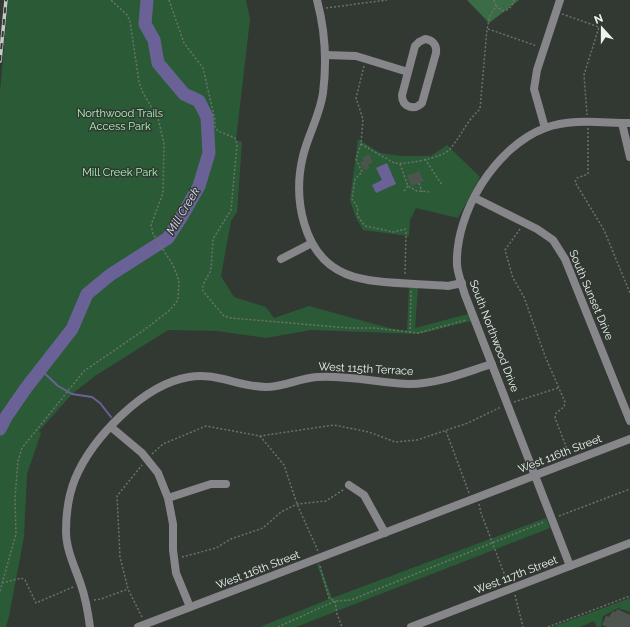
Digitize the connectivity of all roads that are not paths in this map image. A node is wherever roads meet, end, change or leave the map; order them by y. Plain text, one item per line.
1 (317, 0) edge
2 (560, 0) edge
3 (326, 55) junction
4 (408, 72) junction
5 (626, 123) edge
6 (545, 128) junction
7 (630, 157) edge
8 (475, 198) junction
9 (312, 243) junction
10 (281, 259) dead end
11 (462, 283) junction
12 (492, 364) junction
13 (630, 421) edge
14 (112, 427) junction
15 (630, 439) edge
16 (536, 475) junction
17 (226, 484) dead end
18 (349, 485) road end
19 (168, 498) junction
20 (385, 532) junction
21 (630, 543) edge
22 (570, 566) junction
23 (190, 607) junction
24 (90, 627) edge
25 (138, 627) edge
26 (411, 627) edge

1 - 3 street
2 - 6 street
3 - 4 street
3 - 9 street
4 - 4 street
5 - 6 street, South Northwood Drive
5 - 7 street
6 - 8 street, South Northwood Drive
8 - 11 street, South Northwood Drive
8 - 13 street, South Sunset Drive
9 - 10 street
9 - 11 street
11 - 12 street, South Northwood Drive
12 - 14 street, West 115th Terrace
12 - 16 street, South Northwood Drive
14 - 19 street
14 - 24 street, West 115th Terrace
15 - 16 street, West 116th Street
16 - 20 street, West 116th Street
16 - 22 street, South Northwood Drive
17 - 19 street
18 - 20 street
19 - 23 street
20 - 23 street, West 116th Street
21 - 22 street, West 117th Street
22 - 26 street, West 117th Street
23 - 25 street, West 116th Street

